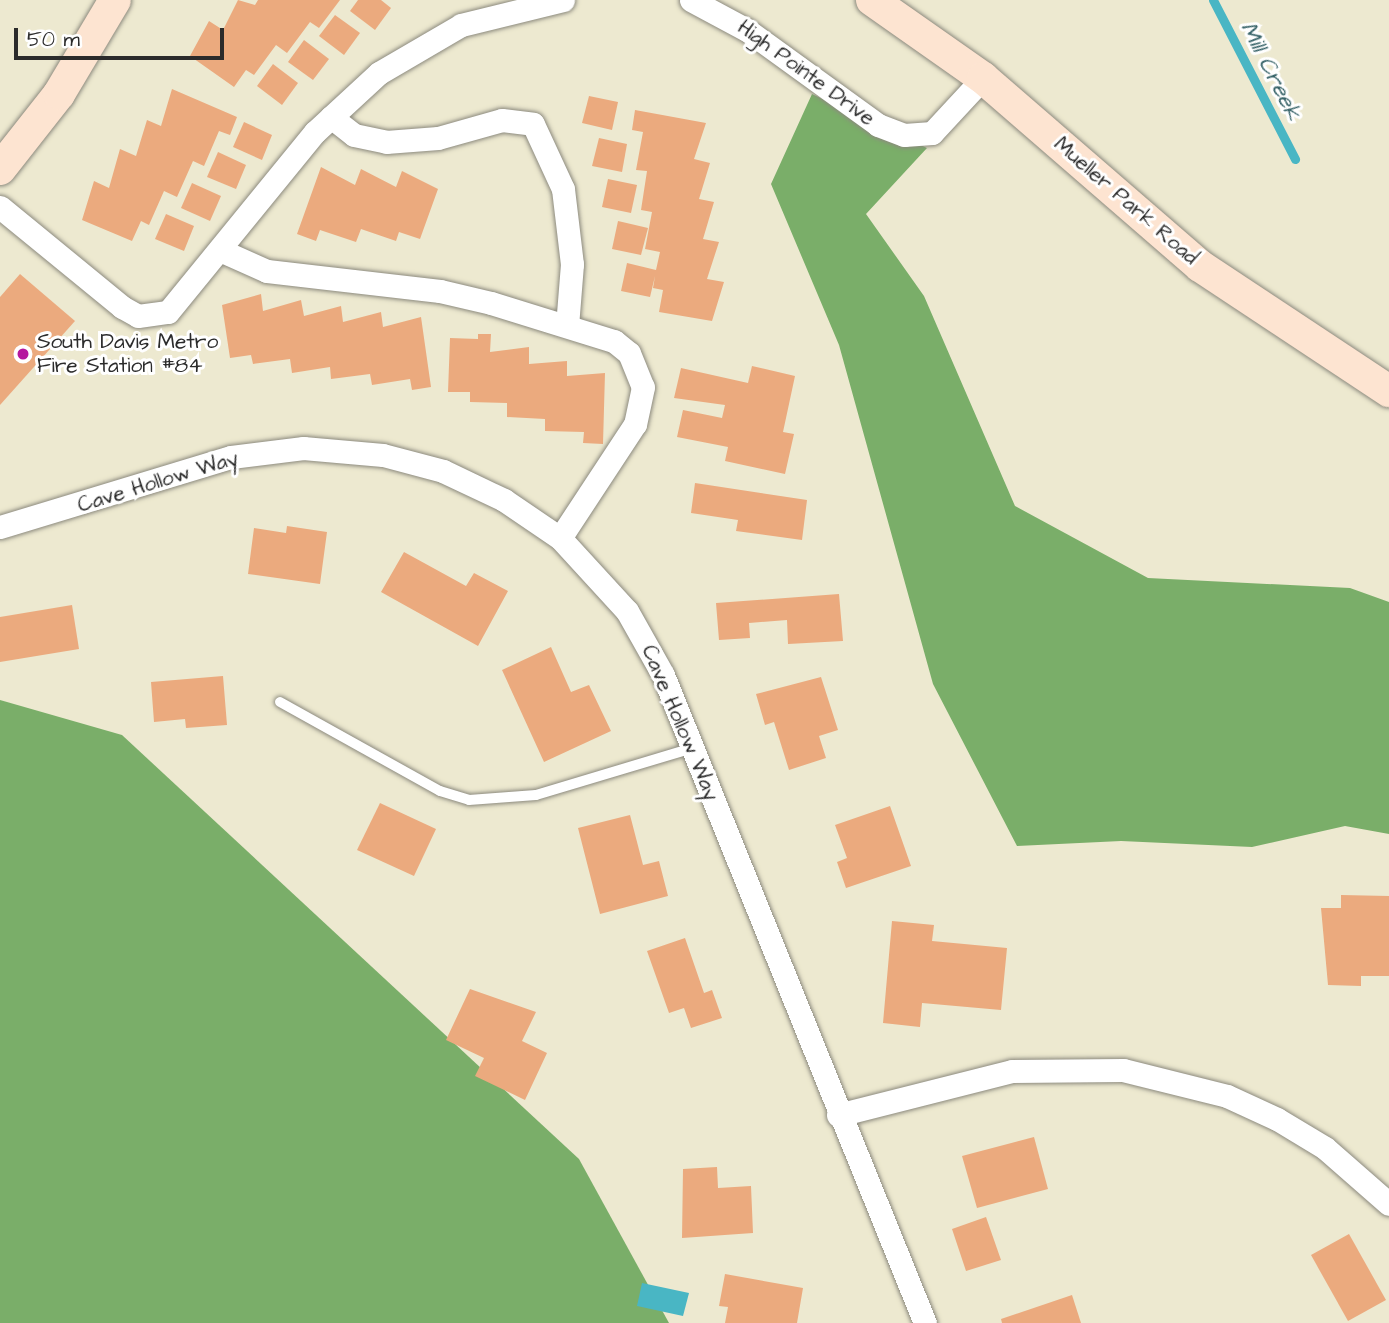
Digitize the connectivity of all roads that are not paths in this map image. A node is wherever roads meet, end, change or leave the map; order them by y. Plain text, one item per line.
1 (115, 0) edge
2 (563, 0) edge
3 (691, 0) edge
4 (872, 0) edge
5 (983, 78) junction
6 (331, 117) junction
7 (0, 169) edge
8 (0, 206) edge
9 (222, 251) junction
10 (567, 326) junction
11 (1389, 391) edge
12 (0, 527) edge
13 (560, 538) junction
14 (280, 702) dead end
15 (693, 748) junction
16 (838, 1115) junction
17 (1389, 1204) edge
18 (925, 1323) edge

1 - 7 street
2 - 6 street
3 - 5 street, High Pointe Drive
4 - 5 street, Mueller Park Road
5 - 11 street, Mueller Park Road
6 - 9 street
6 - 10 street
8 - 9 street
9 - 10 street
10 - 13 street
12 - 13 street, Cave Hollow Way
13 - 15 street, Cave Hollow Way
14 - 15 lane
15 - 16 street, Cave Hollow Way
16 - 17 street
16 - 18 street, Cave Hollow Way

